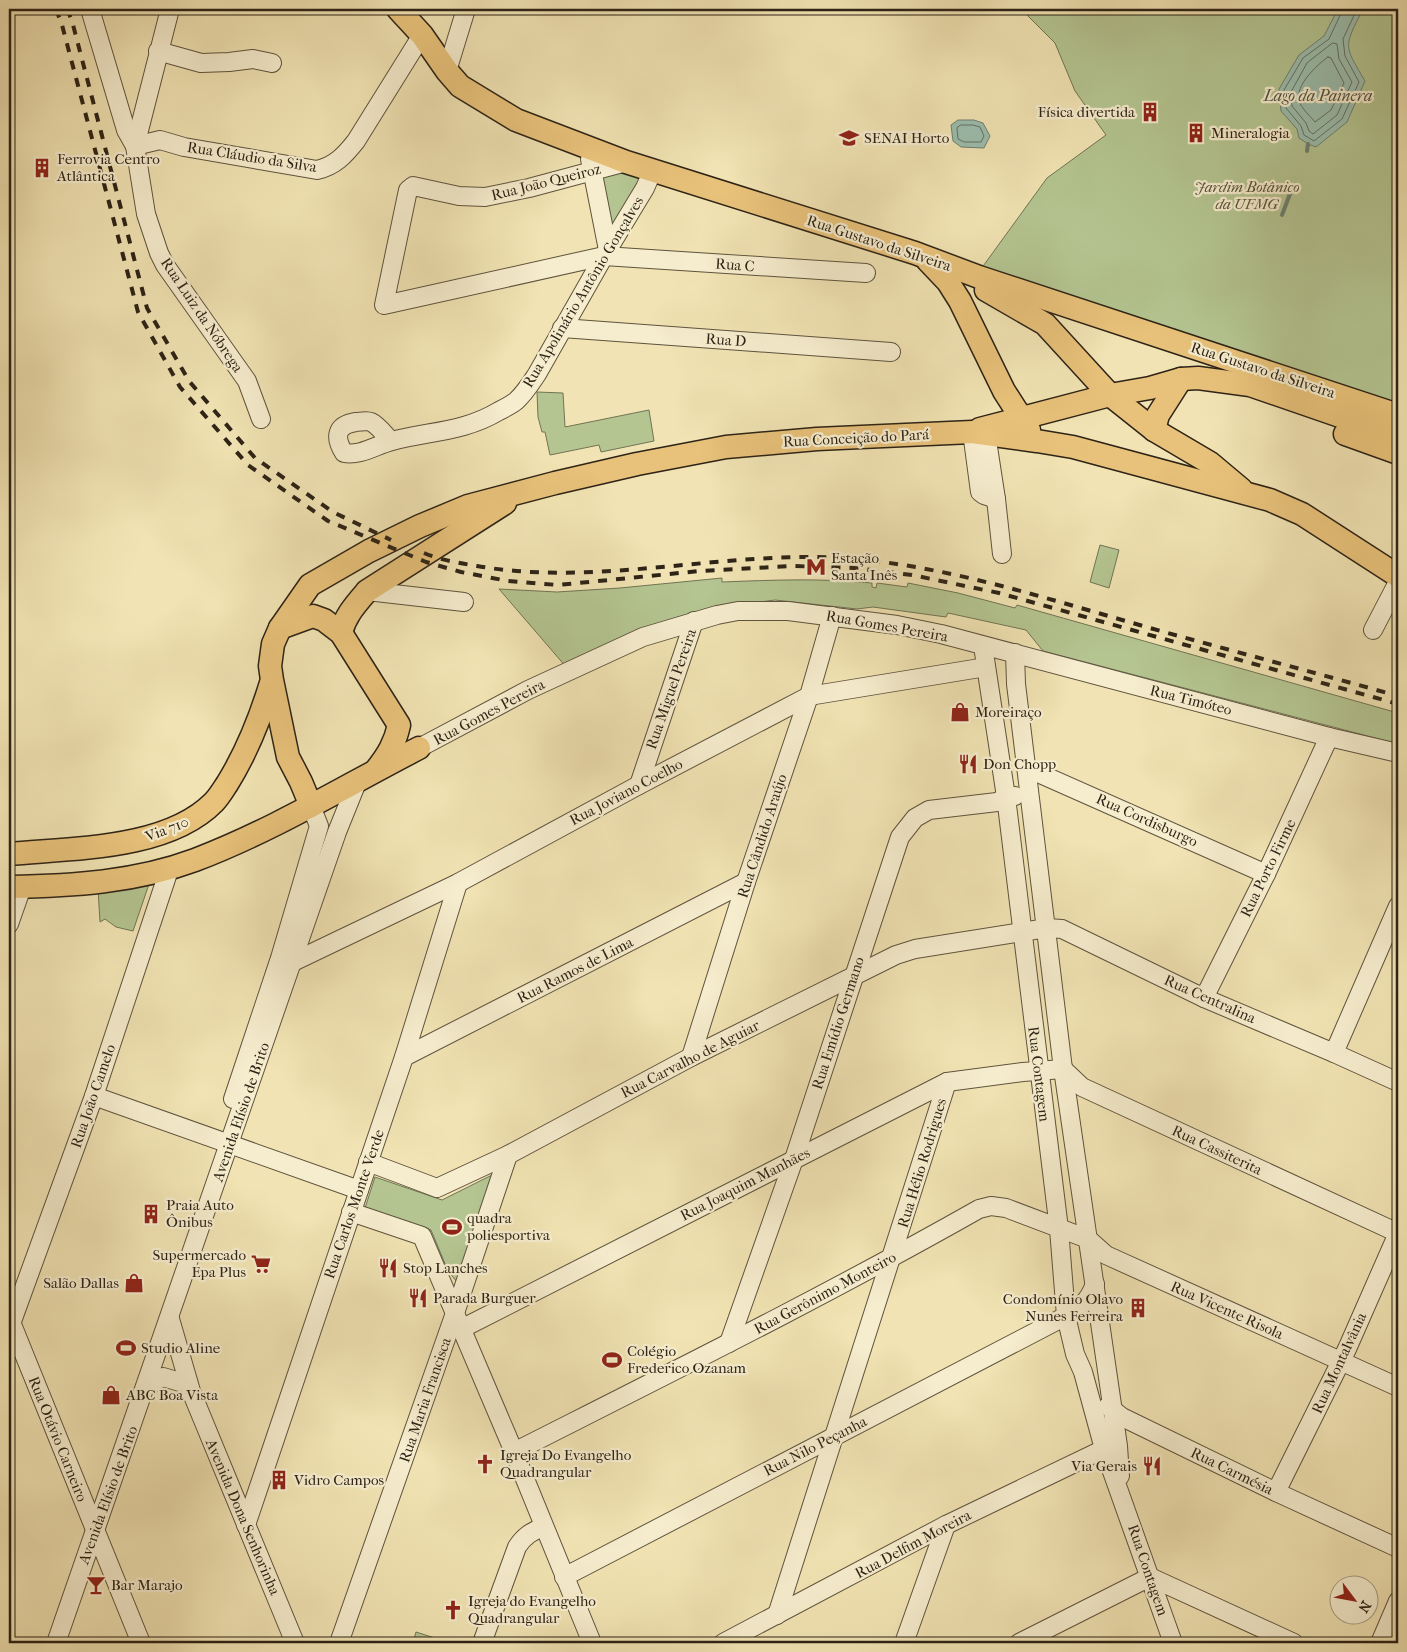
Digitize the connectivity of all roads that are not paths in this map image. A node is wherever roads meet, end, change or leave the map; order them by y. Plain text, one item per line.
1 (90, 9) edge
2 (170, 9) edge
3 (398, 9) edge
4 (466, 9) edge
5 (422, 35) junction
6 (158, 51) junction
7 (272, 63) dead end
8 (447, 71) junction
9 (135, 146) junction
10 (588, 147) junction
11 (626, 162) junction
12 (653, 170) junction
13 (592, 171) junction
14 (606, 253) junction
15 (924, 257) junction
16 (866, 273) dead end
17 (384, 305) joint
18 (562, 328) junction
19 (891, 352) dead end
20 (1182, 379) junction
21 (1004, 391) junction
22 (1110, 395) junction
23 (1293, 400) junction
24 (1398, 415) edge
25 (1020, 418) junction
26 (262, 419) dead end
27 (1154, 430) junction
28 (979, 433) junction
29 (1398, 436) edge
30 (1037, 440) junction
31 (391, 441) dead end
32 (1398, 453) edge
33 (519, 492) junction
34 (1247, 494) junction
35 (1002, 554) dead end
36 (1398, 576) edge
37 (1398, 582) edge
38 (367, 591) junction
39 (464, 602) dead end
40 (832, 616) junction
41 (694, 621) junction
42 (280, 628) junction
43 (1373, 630) dead end
44 (341, 633) junction
45 (983, 646) junction
46 (1015, 653) junction
47 (986, 667) junction
48 (272, 680) junction
49 (809, 696) junction
50 (398, 725) junction
51 (1329, 737) junction
52 (428, 744) junction
53 (1398, 753) edge
54 (1027, 768) junction
55 (367, 775) junction
56 (639, 785) junction
57 (1030, 794) junction
58 (1006, 797) junction
59 (311, 806) junction
60 (9, 854) edge
61 (170, 867) junction
62 (1266, 874) junction
63 (746, 882) junction
64 (458, 883) junction
65 (16, 887) edge
66 (1398, 906) edge
67 (9, 924) edge
68 (1047, 928) junction
69 (1021, 933) junction
70 (286, 960) junction
71 (853, 977) junction
72 (1204, 998) junction
73 (1334, 1053) junction
74 (404, 1057) junction
75 (691, 1057) junction
76 (1063, 1069) junction
77 (1039, 1071) junction
78 (948, 1082) junction
79 (1398, 1082) edge
80 (94, 1096) junction
81 (224, 1143) junction
82 (508, 1155) junction
83 (794, 1159) junction
84 (368, 1162) junction
85 (359, 1190) junction
86 (351, 1212) junction
87 (1059, 1228) junction
88 (1398, 1233) edge
89 (1088, 1239) junction
90 (893, 1257) junction
91 (1092, 1264) junction
92 (1062, 1266) junction
93 (1095, 1284) junction
94 (1066, 1316) junction
95 (10, 1321) edge
96 (458, 1321) junction
97 (163, 1328) junction
98 (729, 1343) junction
99 (1341, 1361) junction
100 (1083, 1372) junction
101 (147, 1386) junction
102 (185, 1386) junction
103 (1398, 1387) edge
104 (1112, 1410) junction
105 (835, 1436) junction
106 (1104, 1449) junction
107 (514, 1452) junction
108 (1276, 1492) junction
109 (1122, 1496) junction
110 (92, 1525) junction
111 (246, 1525) junction
112 (946, 1525) junction
113 (543, 1527) junction
114 (1398, 1548) edge
115 (564, 1577) junction
116 (1150, 1577) junction
117 (1398, 1601) edge
118 (777, 1616) junction
119 (46, 1643) edge
120 (56, 1643) edge
121 (142, 1643) edge
122 (295, 1643) edge
123 (340, 1643) edge
124 (482, 1643) edge
125 (592, 1643) edge
126 (723, 1643) edge
127 (904, 1643) edge
128 (1019, 1643) edge
129 (1174, 1643) edge
130 (1294, 1643) edge
131 (1380, 1643) edge

1 - 9 street, Rua Luiz da Nóbrega
2 - 6 street
3 - 5 main road, Rua Gustavo da Silveira
4 - 8 street
5 - 8 main road, Rua Gustavo da Silveira
5 - 9 street, Rua Cláudio da Silva
6 - 7 street
6 - 9 street
8 - 10 main road, Rua Gustavo da Silveira
9 - 26 street, Rua Luiz da Nóbrega
10 - 11 main road, Rua Gustavo da Silveira
10 - 13 street
11 - 12 main road, Rua Gustavo da Silveira
11 - 13 street, Rua João Queiroz
12 - 14 street, Rua Apolinário Antônio Gonçalves
12 - 15 main road, Rua Gustavo da Silveira
13 - 14 street
13 - 17 street, Rua João Queiroz
14 - 16 street, Rua C
14 - 17 street, Rua C
14 - 18 street, Rua Apolinário Antônio Gonçalves
15 - 21 main road
15 - 22 main road
15 - 24 main road, Rua Gustavo da Silveira
18 - 19 street, Rua D
18 - 31 street, Rua Apolinário Antônio Gonçalves
20 - 22 main road, Rua Gustavo da Silveira
20 - 23 main road, Rua Gustavo da Silveira
20 - 27 main road
21 - 25 main road
21 - 28 main road
22 - 25 main road, Rua Gustavo da Silveira
22 - 27 main road
23 - 29 main road, Rua Gustavo da Silveira
23 - 32 main road
25 - 28 main road, Rua Gustavo da Silveira
25 - 30 main road
27 - 34 main road
28 - 30 main road, Rua Conceição do Pará
28 - 33 main road, Rua Conceição do Pará
28 - 35 street
30 - 34 main road, Rua Conceição do Pará
33 - 38 main road
33 - 42 main road, Rua Conceição do Pará
34 - 36 main road, Rua Conceição do Pará
37 - 43 street
38 - 39 street
38 - 44 main road
40 - 41 street, Rua Gomes Pereira
40 - 45 street, Rua Gomes Pereira
40 - 49 street, Rua Cândido Araújo
41 - 52 street, Rua Gomes Pereira
41 - 56 street, Rua Miguel Pereira
42 - 44 main road
42 - 48 main road
44 - 50 main road
45 - 46 street, Rua Timóteo
45 - 47 street, Rua Contagem
46 - 51 street, Rua Timóteo
46 - 54 street, Rua Contagem
47 - 49 street, Rua Joviano Coelho
47 - 58 street, Rua Contagem
48 - 59 main road
48 - 60 main road, Via 710
49 - 56 street, Rua Joviano Coelho
49 - 63 street, Rua Cândido Araújo
50 - 52 main road
50 - 55 main road
51 - 53 street, Rua Timóteo
51 - 62 street, Rua Porto Firme
52 - 55 main road, Rua Gomes Pereira
54 - 57 street, Rua Contagem
54 - 62 street, Rua Cordisburgo
55 - 59 main road, Rua Gomes Pereira
55 - 70 street, Avenida Elísio de Brito
56 - 64 street, Rua Joviano Coelho
57 - 58 street, Rua Emídio Germano
57 - 68 street, Rua Contagem
58 - 69 street, Rua Contagem
58 - 71 street, Rua Emídio Germano
59 - 61 main road, Rua Gomes Pereira
59 - 70 street, Avenida Elísio de Brito
61 - 65 main road, Rua Gomes Pereira
61 - 80 street, Rua João Camelo
62 - 72 street, Rua Porto Firme
63 - 74 street, Rua Ramos de Lima
63 - 75 street, Rua Cândido Araújo
64 - 70 street, Rua Joviano Coelho
64 - 74 street, Rua Carlos Monte Verde
65 - 67 street
66 - 73 street
68 - 69 street, Rua Centralina
68 - 72 street, Rua Centralina
68 - 76 street, Rua Contagem
69 - 71 street, Rua Carvalho de Aguiar
69 - 77 street, Rua Contagem
70 - 81 street, Avenida Elísio de Brito
71 - 75 street, Rua Carvalho de Aguiar
71 - 83 street, Rua Emídio Germano
72 - 73 street, Rua Centralina
73 - 79 street, Rua Centralina
74 - 84 street, Rua Carlos Monte Verde
75 - 82 street, Rua Carvalho de Aguiar
76 - 77 street
76 - 88 street, Rua Cassiterita
76 - 89 street, Rua Contagem
77 - 78 street, Rua Joaquim Manhães
77 - 87 street, Rua Contagem
78 - 83 street, Rua Joaquim Manhães
78 - 90 street, Rua Hélio Rodrigues
80 - 81 street
80 - 95 street, Rua João Camelo
81 - 85 street
81 - 97 street, Avenida Elísio de Brito
82 - 84 street, Rua Carvalho de Aguiar
82 - 96 street, Rua Maria Francisca
83 - 96 street, Rua Joaquim Manhães
83 - 98 street, Rua Emídio Germano
84 - 85 street, Rua Carlos Monte Verde
85 - 86 street, Rua Carlos Monte Verde
86 - 96 street
86 - 111 street, Rua Carlos Monte Verde
87 - 89 street, Rua Vicente Risola
87 - 90 street, Rua Gerônimo Monteiro
87 - 92 street, Rua Contagem
88 - 99 street, Rua Montalvânia
89 - 91 street, Rua Contagem
89 - 99 street, Rua Vicente Risola
90 - 98 street, Rua Gerônimo Monteiro
90 - 105 street, Rua Hélio Rodrigues
91 - 92 street
91 - 93 street, Rua Contagem
92 - 94 street, Rua Contagem
93 - 94 street, Rua Nilo Peçanha
93 - 104 street, Rua Contagem
94 - 100 street, Rua Contagem
94 - 105 street, Rua Nilo Peçanha
95 - 110 street, Rua Otávio Carneiro
96 - 107 street
96 - 123 street, Rua Maria Francisca
97 - 101 street, Avenida Elísio de Brito
97 - 102 street, Avenida Dona Senhorinha
97 - 110 street, Avenida Elísio de Brito
98 - 107 street, Rua Gerônimo Monteiro
99 - 103 street, Rua Vicente Risola
99 - 108 street, Rua Montalvânia
100 - 104 street, Rua Carmésia
100 - 106 street, Rua Contagem
101 - 102 street
101 - 110 street, Avenida Elísio de Brito
102 - 111 street, Avenida Dona Senhorinha
104 - 108 street, Rua Carmésia
104 - 109 street, Rua Contagem
105 - 115 street, Rua Nilo Peçanha
105 - 118 street, Rua Hélio Rodrigues
106 - 109 street, Rua Contagem
106 - 112 street, Rua Delfim Moreira
107 - 113 street
108 - 114 street, Rua Carmésia
109 - 116 street, Rua Contagem
110 - 119 street, Avenida Elísio de Brito
110 - 120 street, Avenida Elísio de Brito
110 - 121 street, Rua Otávio Carneiro
111 - 122 street, Avenida Dona Senhorinha
112 - 118 street, Rua Delfim Moreira
112 - 127 street
113 - 115 street
113 - 124 street
115 - 125 street
116 - 128 street
116 - 129 street, Rua Contagem
116 - 130 street
117 - 131 street
118 - 126 street, Rua Delfim Moreira

